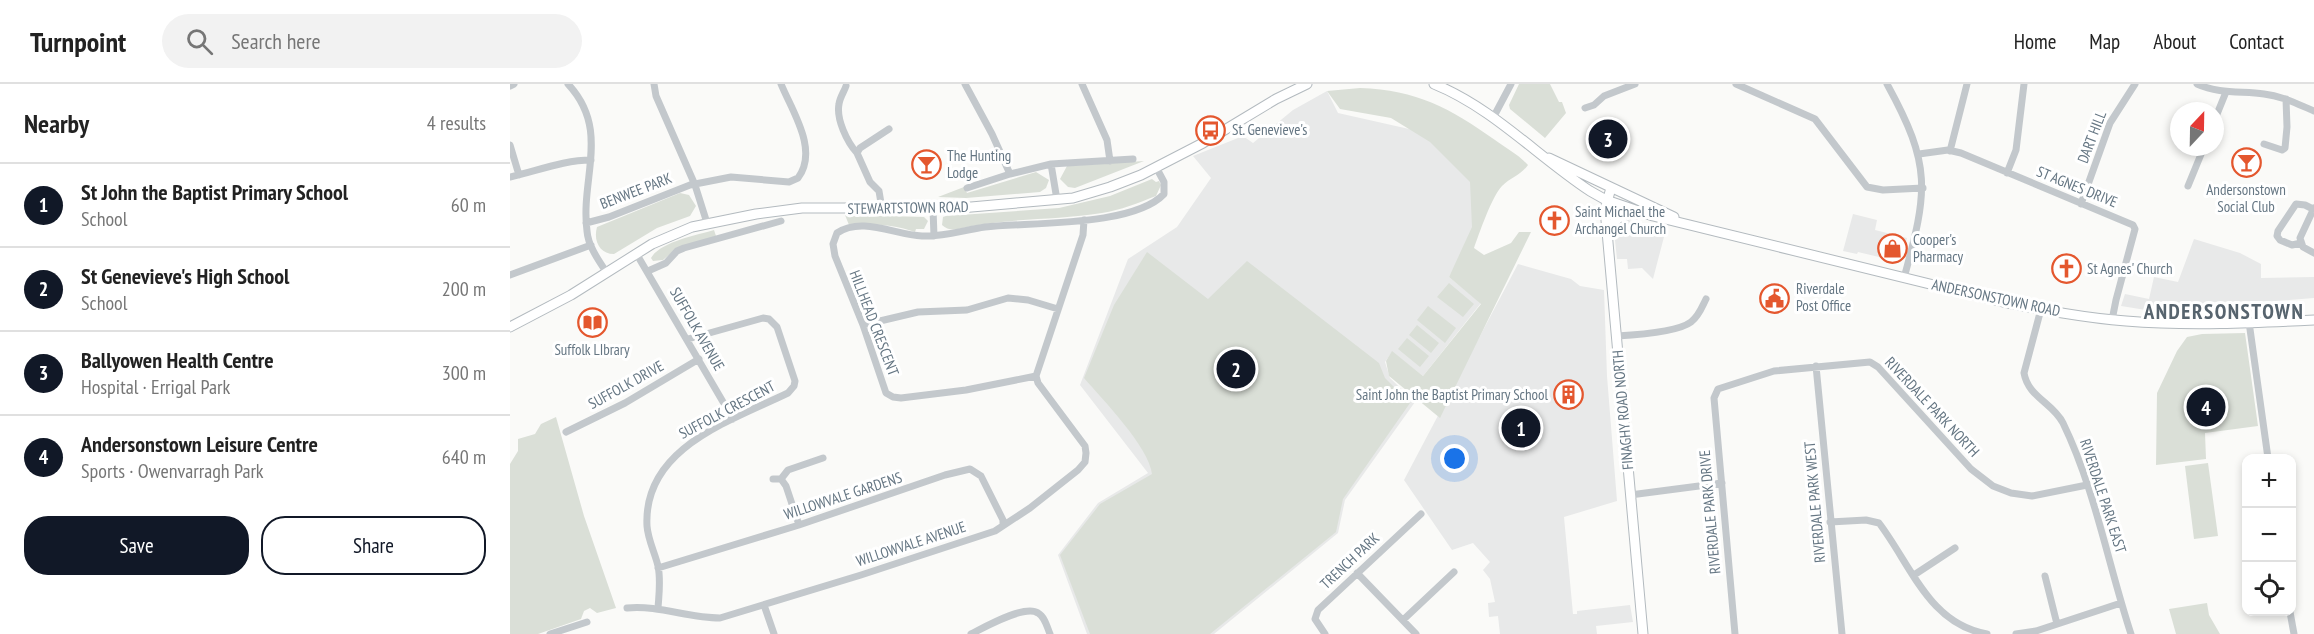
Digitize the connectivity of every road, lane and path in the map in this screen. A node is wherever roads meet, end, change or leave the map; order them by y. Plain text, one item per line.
1 (514, 84) edge
2 (568, 84) edge
3 (654, 84) edge
4 (781, 84) edge
5 (965, 84) edge
6 (1082, 84) edge
7 (1434, 84) edge
8 (1511, 84) edge
9 (1635, 84) edge
10 (1887, 84) edge
11 (1967, 84) edge
12 (2024, 84) edge
13 (2135, 84) edge
14 (2197, 84) edge
15 (1300, 85) edge
16 (1741, 85) edge
17 (510, 86) edge
18 (846, 86) dead end
19 (2226, 92) junction
20 (2286, 99) junction
21 (2222, 102) edge
22 (1586, 108) dead end
23 (2314, 111) edge
24 (1493, 118) junction
25 (889, 129) dead end
26 (2264, 144) dead end
27 (510, 145) edge
28 (1950, 151) junction
29 (857, 153) junction
30 (1919, 154) junction
31 (2200, 156) edge
32 (1546, 157) junction
33 (1133, 159) dead end
34 (591, 160) junction
35 (1110, 160) junction
36 (1051, 164) junction
37 (1156, 167) junction
38 (2007, 173) junction
39 (1010, 174) junction
40 (519, 175) junction
41 (510, 177) edge
42 (694, 185) junction
43 (2188, 186) dead end
44 (967, 188) dead end
45 (1611, 188) junction
46 (1923, 188) junction
47 (1057, 200) junction
48 (1606, 200) junction
49 (2081, 204) junction
50 (933, 208) junction
51 (882, 209) junction
52 (2314, 209) edge
53 (1646, 214) junction
54 (1084, 220) junction
55 (782, 221) dead end
56 (586, 223) junction
57 (707, 223) junction
58 (1686, 223) junction
59 (933, 236) junction
60 (1607, 238) junction
61 (2301, 243) junction
62 (591, 245) junction
63 (636, 253) junction
64 (2314, 253) edge
65 (648, 271) junction
66 (607, 273) junction
67 (510, 275) edge
68 (1904, 278) junction
69 (1706, 299) dead end
70 (1058, 309) junction
71 (2041, 309) junction
72 (2112, 320) junction
73 (2314, 320) edge
74 (2249, 322) junction
75 (863, 325) junction
76 (510, 327) edge
77 (1617, 336) junction
78 (688, 339) junction
79 (699, 358) junction
80 (1816, 366) junction
81 (1036, 376) junction
82 (1718, 389) joint
83 (733, 419) junction
84 (566, 432) dead end
85 (2267, 454) edge
86 (823, 458) dead end
87 (1722, 483) junction
88 (2087, 485) junction
89 (1630, 495) junction
90 (1420, 514) dead end
91 (1830, 522) junction
92 (799, 525) junction
93 (1004, 525) junction
94 (1954, 548) dead end
95 (658, 568) junction
96 (1454, 572) dead end
97 (1357, 573) junction
98 (1914, 575) junction
99 (2045, 576) dead end
100 (2121, 603) junction
101 (764, 605) junction
102 (627, 608) dead end
103 (658, 608) junction
104 (2291, 616) edge
105 (1403, 620) junction
106 (587, 622) dead end
107 (2057, 624) junction
108 (550, 634) edge
109 (774, 634) edge
110 (970, 634) edge
111 (1050, 634) edge
112 (1325, 634) edge
113 (1416, 634) edge
114 (1643, 634) edge
115 (1735, 634) edge
116 (1842, 634) edge
117 (1987, 634) edge
118 (2016, 634) edge
119 (2131, 634) edge
120 (2294, 634) edge

1 - 17 street
2 - 34 street
3 - 42 street
4 - 42 street, BENWEE PARK
5 - 39 street
6 - 35 street
7 - 24 main road, ANDERSONSTOWN ROAD
8 - 24 street
9 - 22 street
10 - 30 street
11 - 28 street
12 - 38 street
13 - 49 street, DART HILL
14 - 19 street
15 - 37 main road, STEWARTSTOWN ROAD
16 - 46 street
18 - 29 street
19 - 20 street
19 - 21 street
20 - 23 street
20 - 26 street
24 - 32 main road, ANDERSONSTOWN ROAD
25 - 29 street
27 - 40 street
28 - 30 street, ST AGNES DRIVE
28 - 38 street, ST AGNES DRIVE
29 - 51 street
30 - 46 street
31 - 43 street
32 - 45 main road, ANDERSONSTOWN ROAD
32 - 48 main road, ANDERSONSTOWN ROAD
33 - 35 street
34 - 40 street
34 - 56 street
35 - 36 street
36 - 39 street
36 - 47 street
37 - 47 main road, STEWARTSTOWN ROAD
37 - 54 street, HILLHEAD CRESCENT
38 - 49 street, ST AGNES DRIVE
39 - 44 street
40 - 41 street
42 - 56 street, BENWEE PARK
42 - 57 street
45 - 48 main road, FINAGHY ROAD NORTH
45 - 58 main road, ANDERSONSTOWN ROAD
46 - 68 street
47 - 50 main road, STEWARTSTOWN ROAD
48 - 53 main road, ANDERSONSTOWN ROAD
48 - 60 main road, FINAGHY ROAD NORTH
49 - 72 street, ST AGNES DRIVE
50 - 51 main road, STEWARTSTOWN ROAD
50 - 59 street
51 - 57 main road, STEWARTSTOWN ROAD
52 - 61 street
52 - 61 street
53 - 58 main road, ANDERSONSTOWN ROAD
53 - 60 main road
54 - 59 street, HILLHEAD CRESCENT
54 - 70 street
55 - 65 street
56 - 62 street
57 - 63 main road, STEWARTSTOWN ROAD
58 - 68 main road, ANDERSONSTOWN ROAD
59 - 75 street, HILLHEAD CRESCENT
60 - 77 main road, FINAGHY ROAD NORTH
61 - 64 street
62 - 66 street
62 - 67 street
63 - 65 street, SUFFOLK AVENUE
63 - 66 main road, STEWARTSTOWN ROAD
65 - 78 street, SUFFOLK AVENUE
66 - 76 main road, STEWARTSTOWN ROAD
68 - 71 main road, ANDERSONSTOWN ROAD
69 - 77 street
70 - 75 street
70 - 81 street
71 - 72 main road, ANDERSONSTOWN ROAD
71 - 88 street, RIVERDALE PARK EAST
72 - 74 main road, ANDERSONSTOWN ROAD
73 - 74 main road, ANDERSONSTOWN ROAD
74 - 85 street
75 - 81 street, HILLHEAD CRESCENT
77 - 89 main road, FINAGHY ROAD NORTH
78 - 79 street, SUFFOLK AVENUE
78 - 83 street, SUFFOLK CRESCENT
79 - 83 street, SUFFOLK AVENUE
79 - 84 street, SUFFOLK DRIVE
80 - 82 street, RIVERDALE PARK NORTH
80 - 88 street, RIVERDALE PARK NORTH
80 - 91 street, RIVERDALE PARK WEST
81 - 93 street, WILLOWVALE AVENUE
82 - 87 street, RIVERDALE PARK DRIVE
83 - 95 street, SUFFOLK CRESCENT
86 - 92 street
87 - 89 street
87 - 115 street, RIVERDALE PARK DRIVE
88 - 100 street, RIVERDALE PARK EAST
89 - 114 main road, FINAGHY ROAD NORTH
90 - 97 street, TRENCH PARK
91 - 98 street
91 - 116 street, RIVERDALE PARK WEST
92 - 93 street, WILLOWVALE GARDENS
92 - 95 street, WILLOWVALE GARDENS
93 - 101 street, WILLOWVALE AVENUE
94 - 98 street
95 - 103 street, SUFFOLK CRESCENT
96 - 105 street
97 - 105 street
97 - 112 street, TRENCH PARK
98 - 117 street
99 - 107 street
100 - 107 street
100 - 119 street, RIVERDALE PARK EAST
101 - 103 street, WILLOWVALE AVENUE
101 - 109 street
102 - 103 street, WILLOWVALE AVENUE
104 - 120 street
105 - 113 street
106 - 108 street
107 - 118 street
110 - 111 street

